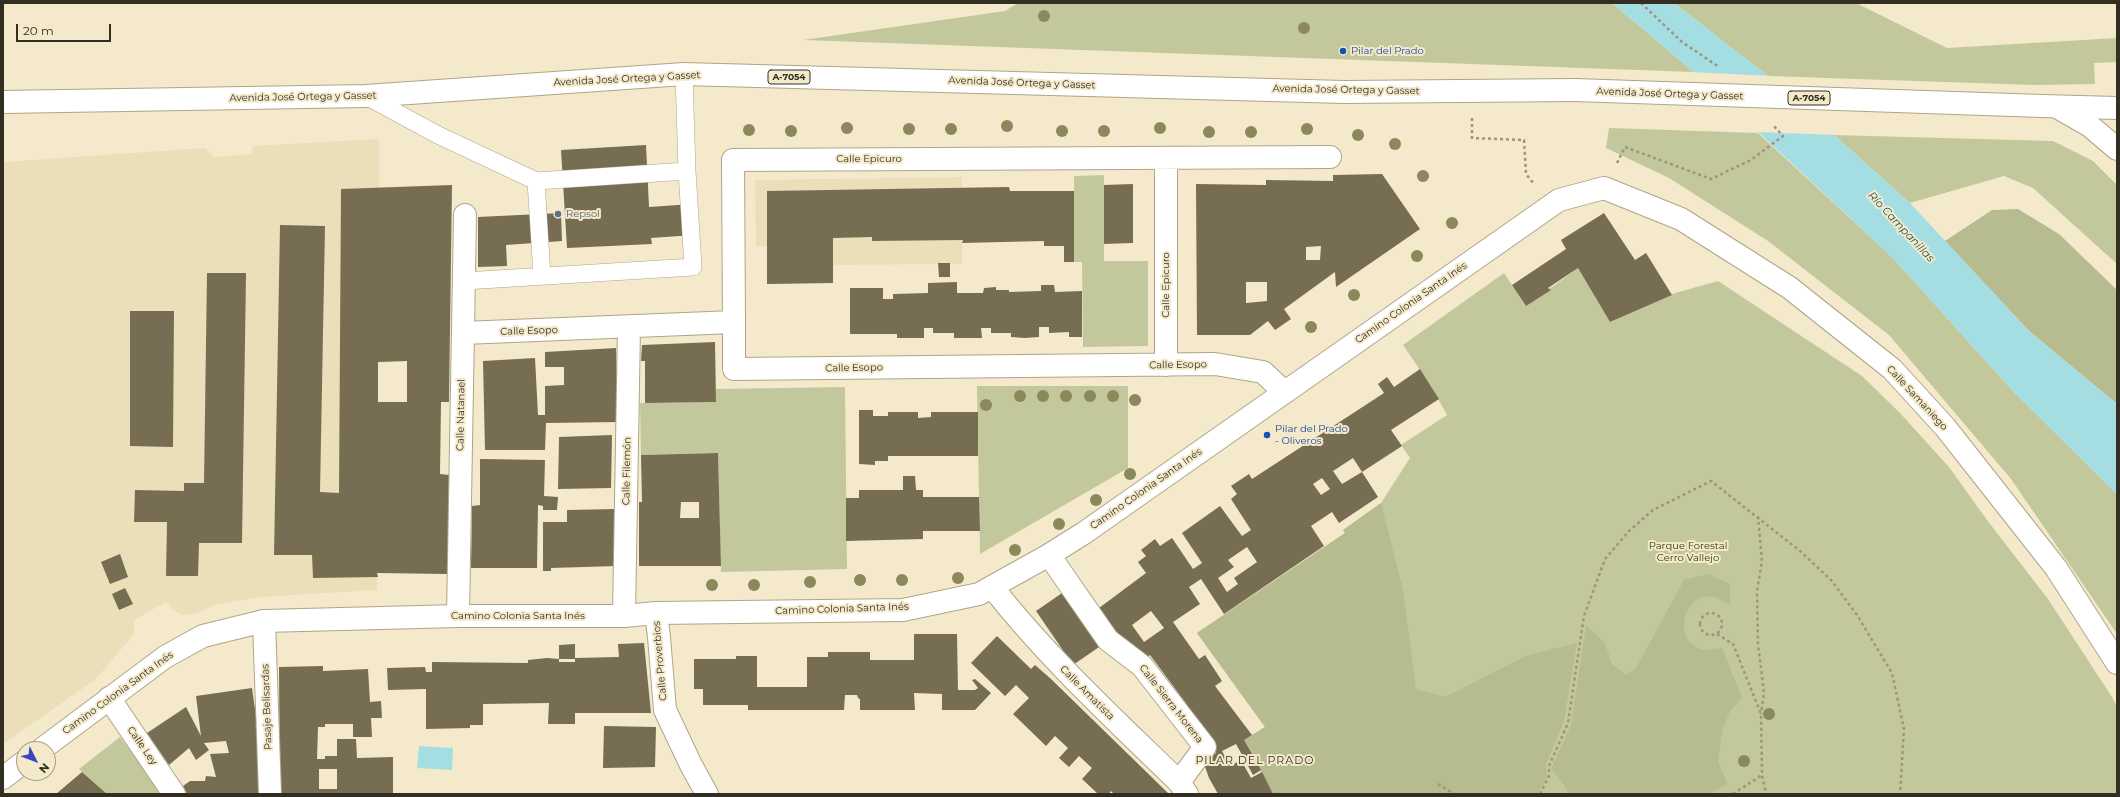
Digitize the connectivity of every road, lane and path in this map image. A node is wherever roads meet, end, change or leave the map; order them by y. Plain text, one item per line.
1 (684, 74) junction
2 (366, 96) junction
3 (3, 102) edge
4 (2049, 106) junction
5 (2117, 108) edge
6 (1472, 116) dead end
7 (2117, 149) edge
8 (1330, 156) dead end
9 (1166, 158) junction
10 (687, 171) junction
11 (536, 181) junction
12 (1535, 186) dead end
13 (1604, 188) joint
14 (465, 215) dead end
15 (542, 276) junction
16 (464, 281) junction
17 (734, 322) junction
18 (629, 326) junction
19 (463, 333) junction
20 (1166, 365) junction
21 (1284, 392) junction
22 (1758, 516) junction
23 (1049, 555) junction
24 (992, 587) junction
25 (656, 613) junction
26 (458, 616) junction
27 (624, 616) junction
28 (264, 621) junction
29 (1717, 634) junction
30 (2117, 664) edge
31 (109, 698) junction
32 (1761, 714) junction
33 (53, 741) edge
34 (16, 768) edge
35 (1762, 775) junction
36 (3, 778) edge
37 (1438, 784) dead end
38 (1183, 788) edge
39 (174, 794) edge
40 (270, 794) edge
41 (707, 794) edge
42 (1454, 794) edge
43 (1540, 794) edge
44 (1733, 794) edge
45 (1766, 794) edge
46 (1900, 794) edge

1 - 2 street, Avenida José Ortega y Gasset / A-7054
1 - 4 street, Avenida José Ortega y Gasset / A-7054, bridge
1 - 10 lane
2 - 3 street, Avenida José Ortega y Gasset / A-7054
2 - 11 lane
4 - 5 street, A-7054
4 - 7 street
6 - 12 path
8 - 9 street, Calle Epicuro
9 - 17 street, Calle Epicuro
9 - 20 street, Calle Epicuro
10 - 11 lane
10 - 15 lane
11 - 15 lane
13 - 21 street, Camino Colonia Santa Inés
13 - 30 street, Calle Samaniego
14 - 16 street, Calle Natanael
15 - 16 lane
16 - 19 street, Calle Natanael
17 - 18 street, Calle Esopo
17 - 20 street, Calle Esopo
18 - 19 street, Calle Esopo
18 - 27 street, Calle Filemón
19 - 26 street, Calle Natanael
20 - 21 street, Calle Esopo
21 - 23 street, Camino Colonia Santa Inés
22 - 32 path
22 - 43 path
22 - 46 path
23 - 24 street, Camino Colonia Santa Inés
23 - 38 street, Calle Sierra Morena
24 - 25 street, Camino Colonia Santa Inés
24 - 38 street, Calle Amatista
25 - 27 street, Camino Colonia Santa Inés
25 - 41 street, Calle Proverbios
26 - 27 street, Camino Colonia Santa Inés
26 - 28 street, Camino Colonia Santa Inés
28 - 31 street, Camino Colonia Santa Inés
28 - 40 street, Pasaje Belisardas
29 - 29 path
29 - 32 path
31 - 33 street, Camino Colonia Santa Inés
31 - 39 street, Calle Ley
32 - 35 path
34 - 36 street
35 - 44 path
35 - 45 path
37 - 42 path

